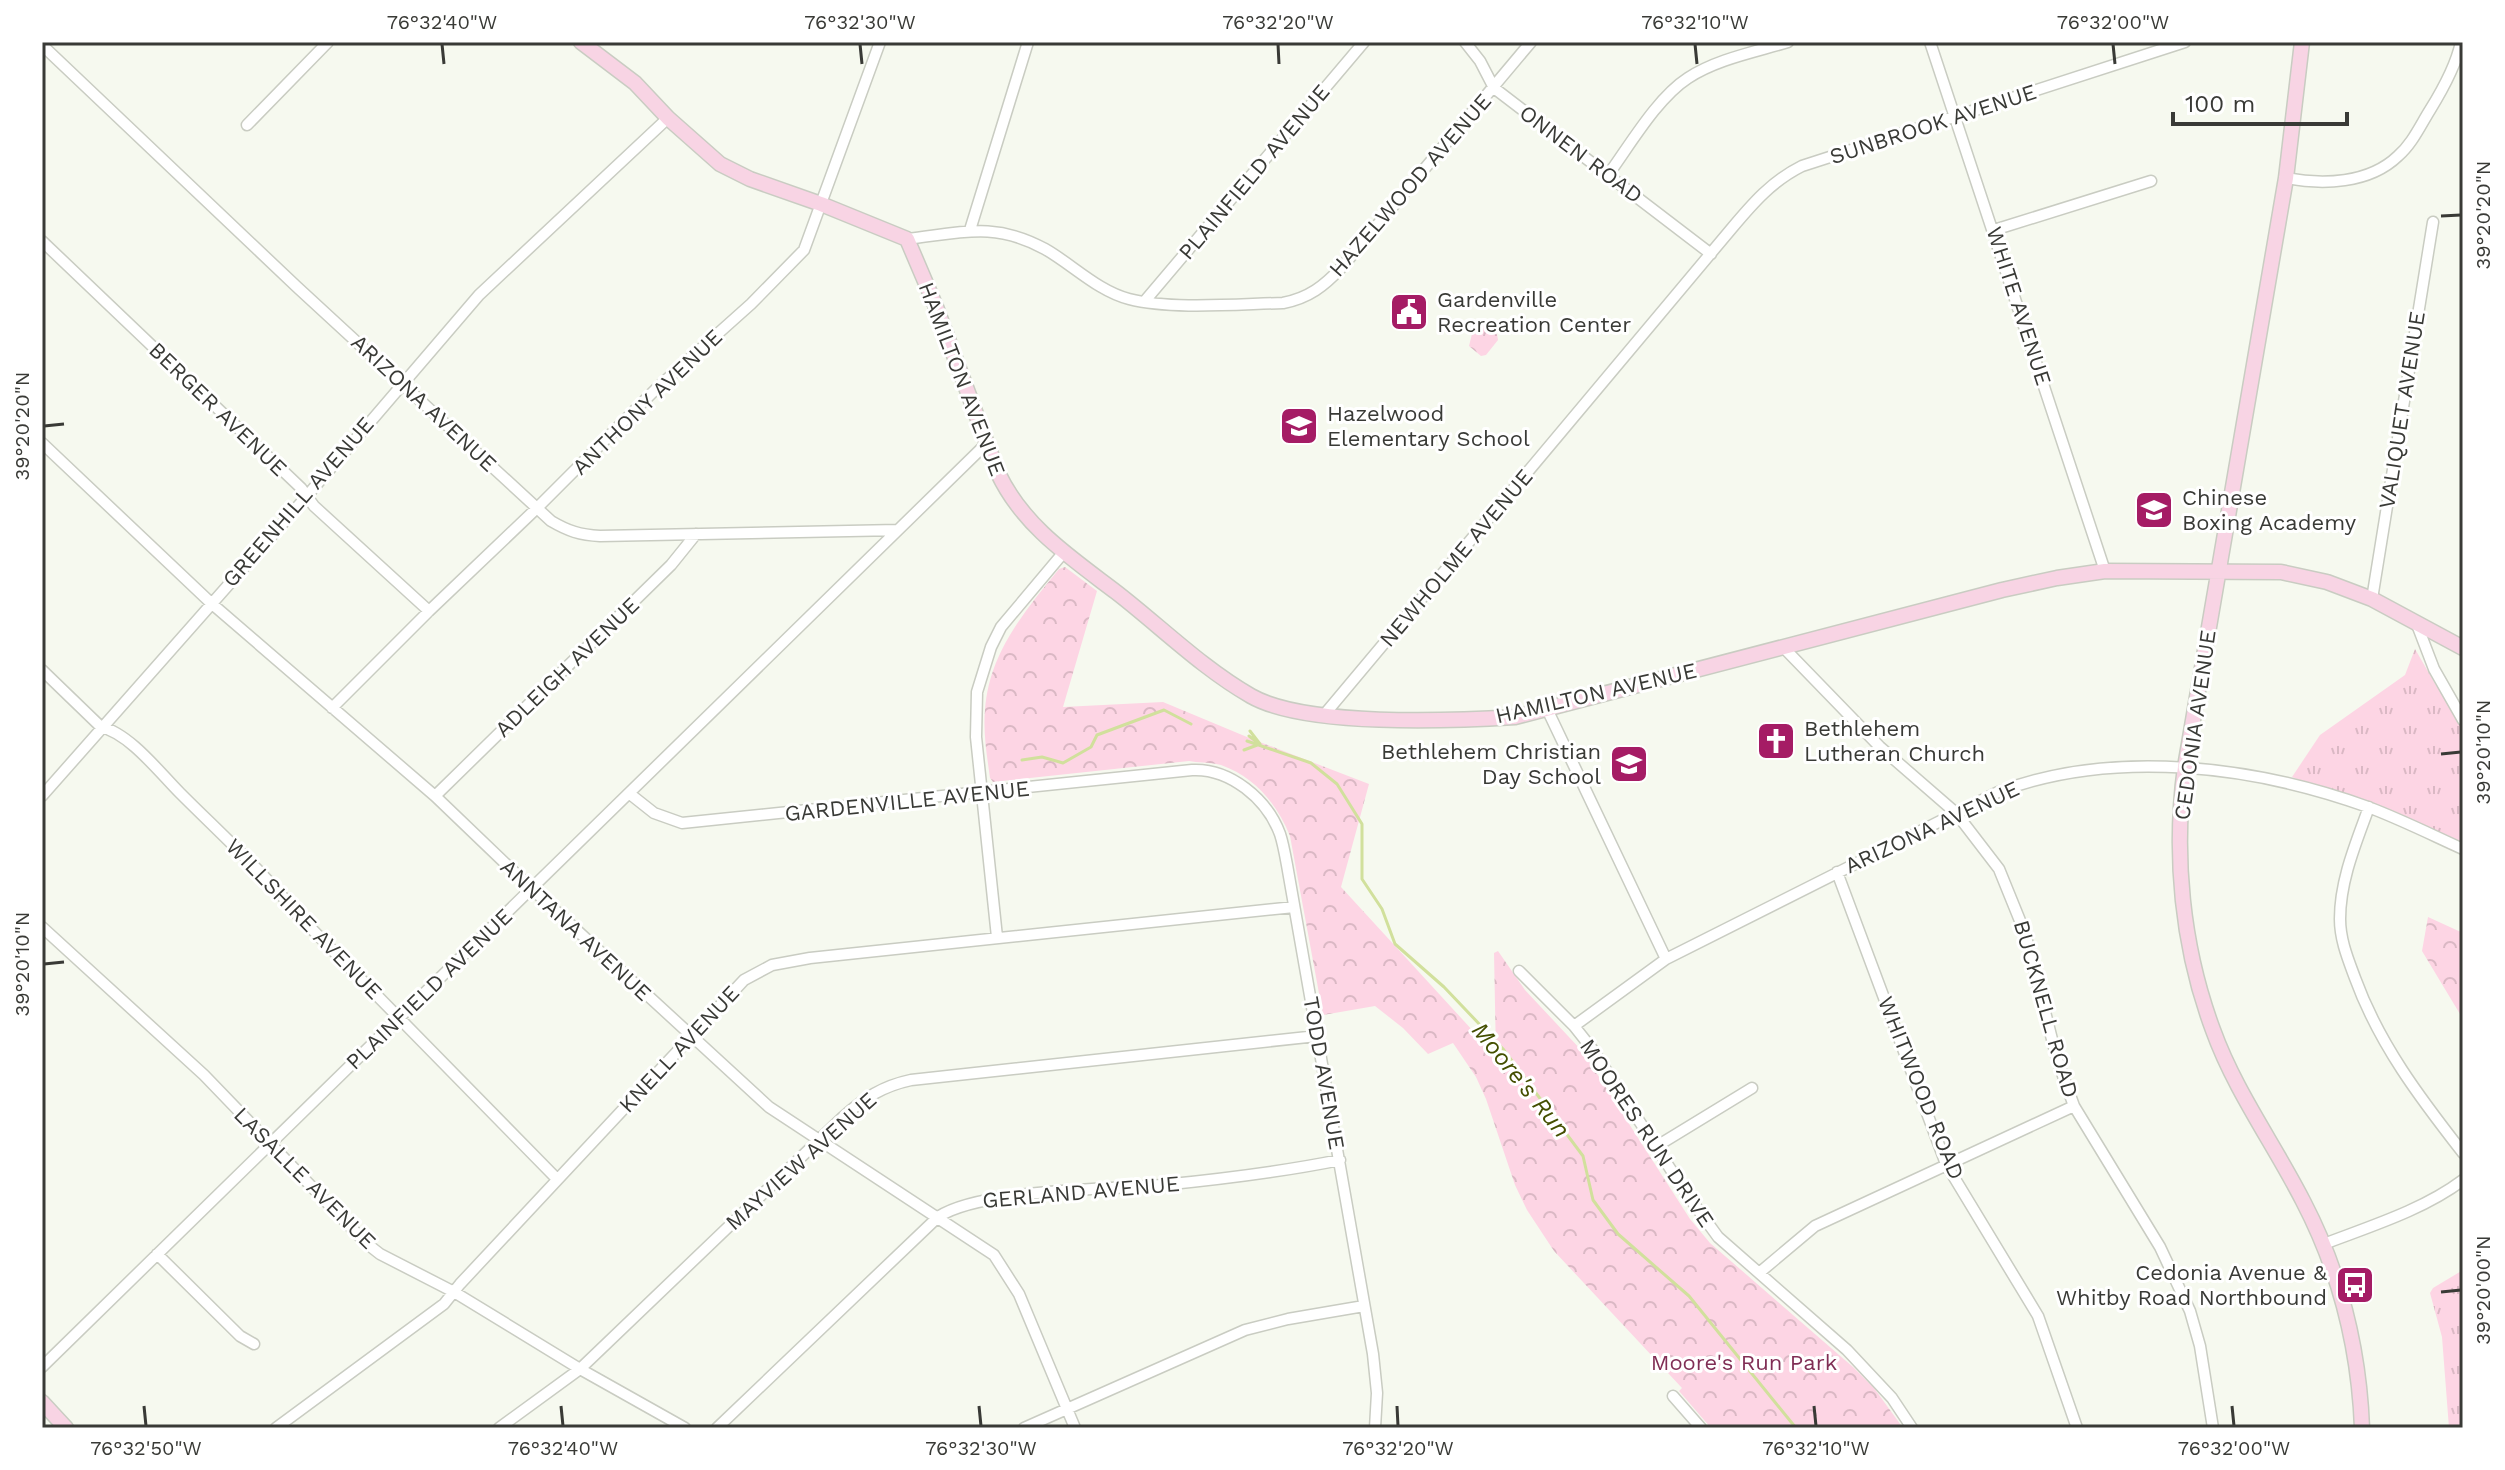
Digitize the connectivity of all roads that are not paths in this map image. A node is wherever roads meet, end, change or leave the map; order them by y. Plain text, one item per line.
1 (328, 42) edge
2 (581, 42) edge
3 (880, 42) edge
4 (1028, 42) edge
5 (1364, 42) edge
6 (1465, 42) edge
7 (1531, 42) edge
8 (1788, 42) edge
9 (1930, 42) edge
10 (2185, 42) edge
11 (2302, 42) edge
12 (2461, 42) edge
13 (42, 45) edge
14 (1494, 88) junction
15 (668, 118) junction
16 (1957, 118) junction
17 (247, 125) dead end
18 (1608, 175) junction
19 (2286, 178) junction
20 (2151, 181) dead end
21 (821, 204) junction
22 (2433, 222) dead end
23 (970, 230) junction
24 (1994, 230) junction
25 (907, 239) junction
26 (42, 241) edge
27 (1711, 254) junction
28 (1144, 302) junction
29 (401, 384) junction
30 (42, 443) edge
31 (987, 443) junction
32 (306, 497) junction
33 (537, 508) junction
34 (898, 530) junction
35 (696, 534) junction
36 (1064, 552) junction
37 (2218, 570) junction
38 (2105, 571) junction
39 (2372, 599) junction
40 (211, 603) junction
41 (429, 611) junction
42 (2416, 622) junction
43 (1784, 648) junction
44 (2463, 648) edge
45 (42, 670) edge
46 (332, 708) junction
47 (1547, 709) junction
48 (1324, 715) junction
49 (2463, 720) edge
50 (101, 727) junction
51 (2185, 767) junction
52 (1192, 770) joint
53 (982, 793) junction
54 (630, 794) junction
55 (42, 796) edge
56 (435, 796) junction
57 (2369, 807) junction
58 (1956, 813) junction
59 (2463, 849) edge
60 (1837, 872) junction
61 (532, 889) junction
62 (1294, 907) junction
63 (42, 927) edge
64 (997, 937) junction
65 (1666, 959) junction
66 (1519, 971) dead end
67 (399, 1018) junction
68 (1574, 1026) junction
69 (690, 1036) junction
70 (1317, 1036) junction
71 (1752, 1088) dead end
72 (2074, 1106) junction
73 (819, 1141) junction
74 (271, 1144) junction
75 (1657, 1146) junction
76 (2463, 1153) edge
77 (1340, 1160) junction
78 (1946, 1164) junction
79 (557, 1179) junction
80 (2463, 1180) edge
81 (938, 1217) junction
82 (2324, 1244) junction
83 (157, 1254) junction
84 (1759, 1273) junction
85 (454, 1292) junction
86 (1364, 1306) junction
87 (254, 1344) dead end
88 (42, 1367) edge
89 (580, 1369) junction
90 (1673, 1396) dead end
91 (42, 1402) edge
92 (1067, 1410) junction
93 (66, 1428) edge
94 (276, 1428) edge
95 (499, 1428) edge
96 (685, 1428) edge
97 (717, 1428) edge
98 (1024, 1428) edge
99 (1075, 1428) edge
100 (1375, 1428) edge
101 (1701, 1428) edge
102 (1912, 1428) edge
103 (2077, 1428) edge
104 (2213, 1428) edge
105 (2362, 1428) edge

1 - 17 street
2 - 15 street
3 - 21 street, ANTHONY AVENUE
4 - 23 street
5 - 28 street, PLAINFIELD AVENUE
6 - 14 street, ONNEN ROAD
7 - 14 street, HAZELWOOD AVENUE
8 - 18 street
9 - 16 street, WHITE AVENUE
10 - 16 street, SUNBROOK AVENUE
11 - 19 street, CEDONIA AVENUE
12 - 19 street
13 - 29 street, ARIZONA AVENUE
14 - 18 street, ONNEN ROAD
14 - 28 street, HAZELWOOD AVENUE
15 - 21 street
15 - 29 street, GREENHILL AVENUE
16 - 24 street, WHITE AVENUE
16 - 27 street, SUNBROOK AVENUE
18 - 27 street, ONNEN ROAD
19 - 37 street, CEDONIA AVENUE
20 - 24 street
21 - 25 street
21 - 33 street, ANTHONY AVENUE
22 - 39 street, VALIQUET AVENUE
23 - 25 street, HAZELWOOD AVENUE
23 - 28 street, HAZELWOOD AVENUE
24 - 38 street, WHITE AVENUE
25 - 31 street, HAMILTON AVENUE
26 - 32 street, BERGER AVENUE
27 - 48 street, NEWHOLME AVENUE
29 - 32 street, GREENHILL AVENUE
29 - 33 street, ARIZONA AVENUE
30 - 40 street, ANNTANA AVENUE
31 - 34 street, PLAINFIELD AVENUE
31 - 36 street, HAMILTON AVENUE
32 - 40 street, GREENHILL AVENUE
32 - 41 street, BERGER AVENUE
33 - 35 street, ARIZONA AVENUE
33 - 41 street, ANTHONY AVENUE
34 - 35 street, ARIZONA AVENUE
34 - 54 street, PLAINFIELD AVENUE
35 - 56 street, ADLEIGH AVENUE
36 - 48 street, HAMILTON AVENUE
36 - 53 street
37 - 38 street, HAMILTON AVENUE
37 - 39 street, HAMILTON AVENUE
37 - 51 street, CEDONIA AVENUE
38 - 43 street, HAMILTON AVENUE
39 - 42 street, HAMILTON AVENUE
40 - 46 street, ANNTANA AVENUE
40 - 50 street, GREENHILL AVENUE
41 - 46 street, ANTHONY AVENUE
42 - 44 street, HAMILTON AVENUE
42 - 49 street
43 - 47 street, HAMILTON AVENUE
43 - 58 street, BUCKNELL ROAD
45 - 50 street, WILLSHIRE AVENUE
46 - 56 street, ANNTANA AVENUE
47 - 48 street, HAMILTON AVENUE
47 - 65 street
50 - 55 street, GREENHILL AVENUE
50 - 67 street, WILLSHIRE AVENUE
51 - 57 street, ARIZONA AVENUE
51 - 58 street, ARIZONA AVENUE
51 - 82 street, CEDONIA AVENUE
52 - 53 street, GARDENVILLE AVENUE
52 - 62 street, TODD AVENUE
53 - 54 street, GARDENVILLE AVENUE
53 - 64 street
54 - 61 street, PLAINFIELD AVENUE
56 - 61 street, ANNTANA AVENUE
57 - 59 street, ARIZONA AVENUE
57 - 76 street
58 - 60 street, ARIZONA AVENUE
58 - 72 street, BUCKNELL ROAD
60 - 65 street, ARIZONA AVENUE
60 - 78 street, WHITWOOD ROAD
61 - 67 street, PLAINFIELD AVENUE
61 - 69 street, ANNTANA AVENUE
62 - 64 street, KNELL AVENUE
62 - 70 street, TODD AVENUE
63 - 74 street, LASALLE AVENUE
64 - 69 street, KNELL AVENUE
65 - 68 street, ARIZONA AVENUE
66 - 68 street, MOORES RUN DRIVE
67 - 74 street, PLAINFIELD AVENUE
67 - 79 street, WILLSHIRE AVENUE
68 - 75 street, MOORES RUN DRIVE
69 - 73 street, ANNTANA AVENUE
69 - 79 street, KNELL AVENUE
70 - 73 street, MAYVIEW AVENUE
70 - 77 street, TODD AVENUE
71 - 75 street
72 - 78 street
72 - 104 street, BUCKNELL ROAD
73 - 81 street, ANNTANA AVENUE
73 - 89 street, MAYVIEW AVENUE
74 - 83 street, PLAINFIELD AVENUE
74 - 85 street, LASALLE AVENUE
75 - 84 street, MOORES RUN DRIVE
77 - 81 street, GERLAND AVENUE
77 - 86 street, TODD AVENUE
78 - 84 street
78 - 103 street, WHITWOOD ROAD
79 - 85 street, KNELL AVENUE
80 - 82 street
81 - 92 street, ANNTANA AVENUE
81 - 97 street, GERLAND AVENUE
82 - 105 street, CEDONIA AVENUE
83 - 87 street
83 - 88 street, PLAINFIELD AVENUE
84 - 102 street, MOORES RUN DRIVE
85 - 89 street, LASALLE AVENUE
85 - 94 street, KNELL AVENUE
86 - 92 street
86 - 100 street, TODD AVENUE
89 - 95 street, MAYVIEW AVENUE
89 - 96 street, LASALLE AVENUE
90 - 101 street
91 - 93 street
92 - 98 street
92 - 99 street, ANNTANA AVENUE

